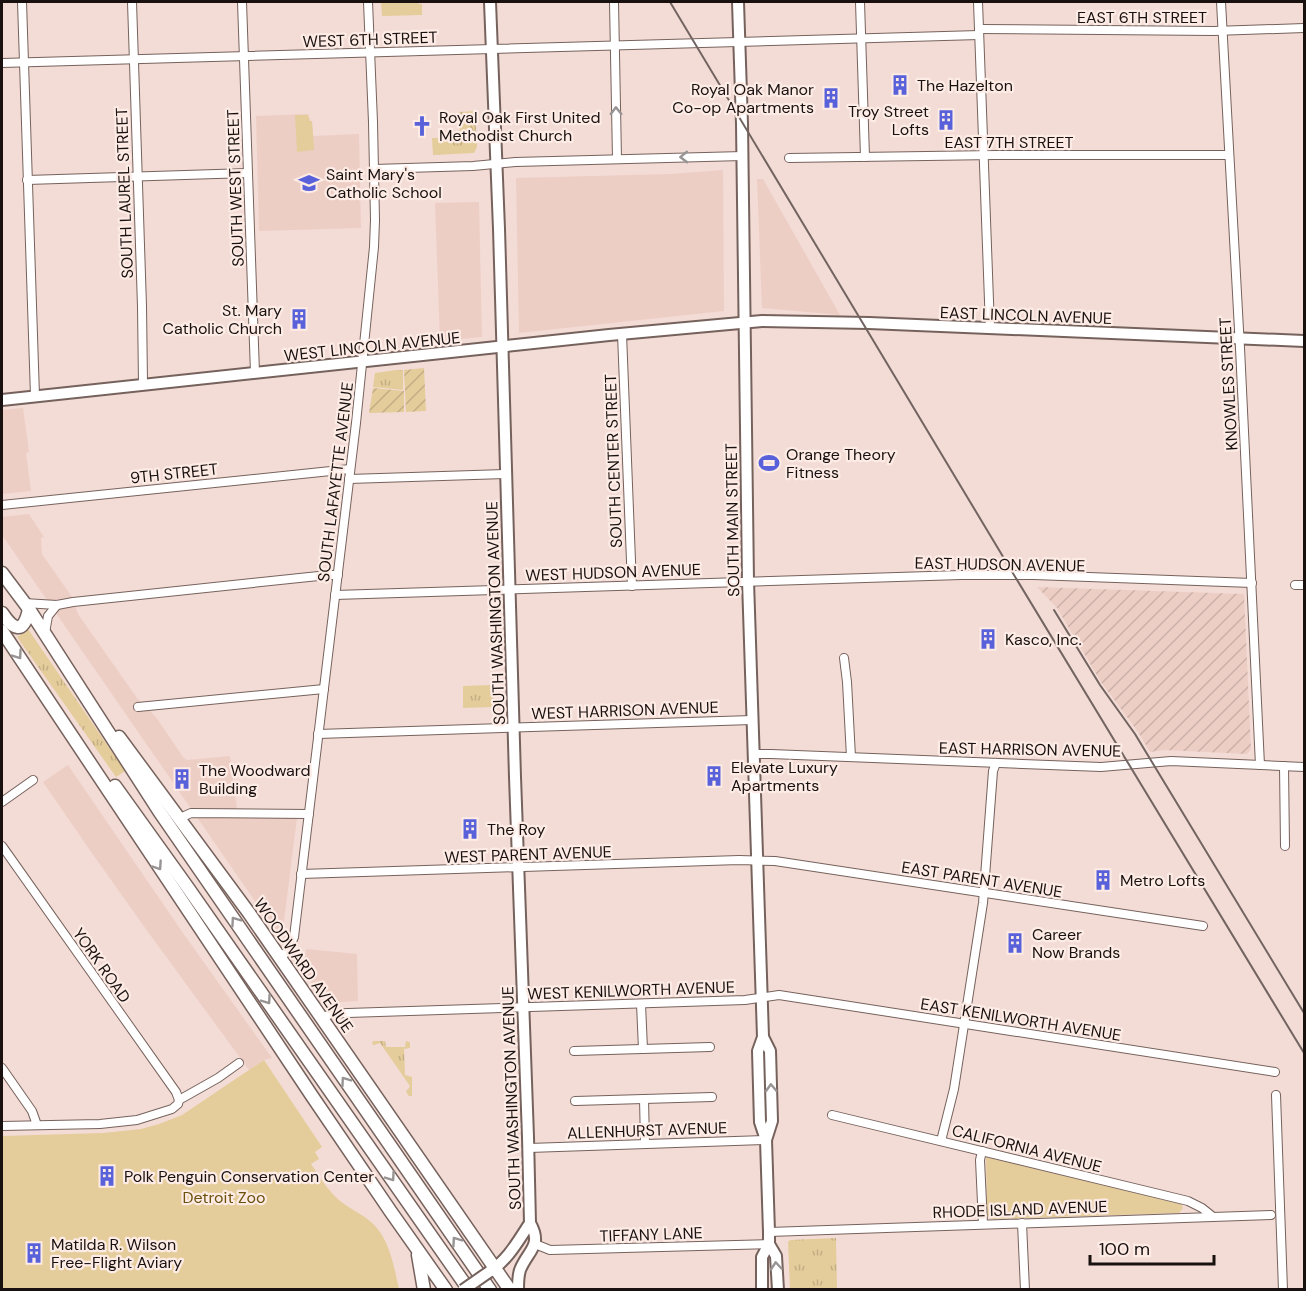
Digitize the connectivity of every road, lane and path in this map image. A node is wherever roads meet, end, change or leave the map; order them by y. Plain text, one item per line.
1 (22, 2) edge
2 (132, 2) edge
3 (242, 2) edge
4 (368, 2) edge
5 (490, 2) edge
6 (614, 2) edge
7 (738, 2) edge
8 (860, 2) edge
9 (978, 2) edge
10 (1221, 2) edge
11 (1305, 28) edge
12 (1223, 30) junction
13 (979, 32) junction
14 (861, 39) junction
15 (739, 42) junction
16 (615, 45) junction
17 (492, 49) junction
18 (370, 52) junction
19 (243, 56) junction
20 (133, 59) junction
21 (2, 63) edge
22 (24, 63) junction
23 (1229, 154) junction
24 (743, 156) junction
25 (984, 156) junction
26 (865, 157) junction
27 (789, 158) dead end
28 (617, 159) junction
29 (496, 165) junction
30 (374, 169) junction
31 (248, 173) junction
32 (137, 177) junction
33 (27, 180) junction
34 (746, 322) junction
35 (990, 328) junction
36 (622, 334) junction
37 (1240, 338) junction
38 (1305, 341) edge
39 (502, 347) junction
40 (363, 361) junction
41 (255, 373) junction
42 (143, 384) junction
43 (35, 396) junction
44 (2, 400) edge
45 (350, 469) junction
46 (505, 474) junction
47 (349, 478) junction
48 (2, 505) edge
49 (2, 573) edge
50 (338, 575) junction
51 (748, 581) junction
52 (1252, 583) junction
53 (1294, 585) dead end
54 (1305, 585) edge
55 (632, 586) junction
56 (509, 590) junction
57 (335, 595) junction
58 (57, 605) junction
59 (26, 606) junction
60 (2, 613) edge
61 (2, 631) edge
62 (45, 634) junction
63 (844, 658) dead end
64 (65, 664) junction
65 (35, 680) junction
66 (324, 689) junction
67 (138, 707) dead end
68 (752, 720) junction
69 (513, 727) junction
70 (318, 734) junction
71 (754, 754) junction
72 (851, 757) junction
73 (996, 763) junction
74 (1260, 765) junction
75 (1284, 766) junction
76 (1305, 767) edge
77 (33, 780) dead end
78 (2, 802) edge
79 (309, 814) junction
80 (178, 819) junction
81 (2, 846) edge
82 (1285, 846) dead end
83 (757, 861) junction
84 (518, 868) junction
85 (301, 874) junction
86 (984, 893) junction
87 (1203, 926) dead end
88 (279, 958) junction
89 (762, 998) junction
90 (641, 1004) junction
91 (523, 1007) junction
92 (321, 1018) junction
93 (964, 1023) junction
94 (710, 1047) dead end
95 (643, 1049) junction
96 (574, 1051) dead end
97 (239, 1063) dead end
98 (2, 1068) edge
99 (1275, 1072) dead end
100 (1276, 1095) dead end
101 (712, 1097) dead end
102 (644, 1099) junction
103 (179, 1100) junction
104 (575, 1101) dead end
105 (832, 1115) dead end
106 (37, 1125) junction
107 (2, 1126) edge
108 (766, 1140) junction
109 (941, 1141) junction
110 (645, 1143) junction
111 (529, 1148) junction
112 (982, 1151) junction
113 (1271, 1215) dead end
114 (1212, 1216) junction
115 (530, 1223) junction
116 (1022, 1223) junction
117 (983, 1224) junction
118 (769, 1232) junction
119 (535, 1244) junction
120 (769, 1244) junction
121 (417, 1248) junction
122 (492, 1270) junction
123 (762, 1289) edge
124 (424, 1290) edge
125 (446, 1290) edge
126 (463, 1290) edge
127 (469, 1290) edge
128 (490, 1290) edge
129 (510, 1290) edge
130 (518, 1290) edge
131 (778, 1290) edge
132 (1025, 1290) edge
133 (1284, 1290) edge

1 - 22 street
2 - 20 street, SOUTH LAUREL STREET
3 - 19 street, SOUTH WEST STREET
4 - 18 street, SOUTH LAFAYETTE AVENUE
5 - 17 main road, SOUTH WASHINGTON AVENUE
6 - 16 street
7 - 15 main road, SOUTH MAIN STREET
8 - 14 street
9 - 13 street
10 - 12 street, KNOWLES STREET
11 - 12 street, EAST 6TH STREET
12 - 13 street, EAST 6TH STREET
12 - 23 street, KNOWLES STREET
13 - 14 street, EAST 6TH STREET
13 - 25 street
14 - 15 street, EAST 6TH STREET
14 - 26 street
15 - 16 street, WEST 6TH STREET
15 - 24 main road, SOUTH MAIN STREET
16 - 17 street, WEST 6TH STREET
28 -> 16 street
17 - 18 street, WEST 6TH STREET
17 - 29 main road, SOUTH WASHINGTON AVENUE
18 - 19 street, WEST 6TH STREET
18 - 30 street, SOUTH LAFAYETTE AVENUE
19 - 20 street, WEST 6TH STREET
19 - 31 street, SOUTH WEST STREET
20 - 22 street, WEST 6TH STREET
20 - 32 street, SOUTH LAUREL STREET
21 - 22 street, WEST 6TH STREET
22 - 33 street
23 - 25 street, EAST 7TH STREET
23 - 37 street, KNOWLES STREET
24 -> 28 street
24 - 34 main road, SOUTH MAIN STREET
25 - 26 street, EAST 7TH STREET
25 - 35 street
26 - 27 street, EAST 7TH STREET
28 - 29 street
29 - 30 street
29 - 39 main road, SOUTH WASHINGTON AVENUE
30 - 40 street, SOUTH LAFAYETTE AVENUE
31 - 32 street
31 - 41 street, SOUTH WEST STREET
32 - 33 street
32 - 42 street, SOUTH LAUREL STREET
33 - 43 street
34 - 35 main road, EAST LINCOLN AVENUE
34 - 36 main road, WEST LINCOLN AVENUE
34 - 51 main road, SOUTH MAIN STREET
35 - 37 main road, EAST LINCOLN AVENUE
36 - 39 main road, WEST LINCOLN AVENUE
36 - 55 street, SOUTH CENTER STREET
37 - 38 main road, EAST LINCOLN AVENUE
37 - 52 street, KNOWLES STREET
39 - 40 main road, WEST LINCOLN AVENUE
39 - 46 main road, SOUTH WASHINGTON AVENUE
40 - 41 main road, WEST LINCOLN AVENUE
40 - 45 street, SOUTH LAFAYETTE AVENUE
41 - 42 main road, WEST LINCOLN AVENUE
42 - 43 main road, WEST LINCOLN AVENUE
43 - 44 main road, WEST LINCOLN AVENUE
45 - 47 street, SOUTH LAFAYETTE AVENUE
45 - 48 street, 9TH STREET
46 - 47 street
46 - 56 main road, SOUTH WASHINGTON AVENUE
47 - 50 street, SOUTH LAFAYETTE AVENUE
49 - 59 main road, WOODWARD AVENUE
50 - 57 street, SOUTH LAFAYETTE AVENUE
50 - 58 street
51 - 52 street, EAST HUDSON AVENUE
51 - 55 street, WEST HUDSON AVENUE
51 - 68 main road, SOUTH MAIN STREET
52 - 74 street, KNOWLES STREET
53 - 54 street
55 - 56 street, WEST HUDSON AVENUE
56 - 57 street, WEST HUDSON AVENUE
56 - 69 main road, SOUTH WASHINGTON AVENUE
57 - 66 street, SOUTH LAFAYETTE AVENUE
58 - 59 street
58 - 62 street
59 - 60 main road
59 - 62 main road, WOODWARD AVENUE
61 -> 65 main road
62 - 64 main road, WOODWARD AVENUE
63 - 72 street
64 - 80 main road, WOODWARD AVENUE
128 -> 64 main road, WOODWARD AVENUE
65 -> 121 main road
65 -> 127 main road
66 - 67 street
66 - 70 street, SOUTH LAFAYETTE AVENUE
68 - 69 street, WEST HARRISON AVENUE
68 - 71 main road, SOUTH MAIN STREET
69 - 70 street, WEST HARRISON AVENUE
69 - 84 main road, SOUTH WASHINGTON AVENUE
70 - 79 street, SOUTH LAFAYETTE AVENUE
71 - 72 street, EAST HARRISON AVENUE
71 - 83 main road, SOUTH MAIN STREET
72 - 73 street, EAST HARRISON AVENUE
73 - 74 street, EAST HARRISON AVENUE
73 - 86 street
74 - 75 street, EAST HARRISON AVENUE
75 - 76 street, EAST HARRISON AVENUE
75 - 82 street
77 - 78 street
79 - 80 street
79 - 85 street, SOUTH LAFAYETTE AVENUE
80 - 88 main road, WOODWARD AVENUE
81 - 103 street, YORK ROAD
83 - 84 street, WEST PARENT AVENUE
83 - 86 street, EAST PARENT AVENUE
83 - 89 main road, SOUTH MAIN STREET
84 - 85 street, WEST PARENT AVENUE
84 - 91 main road, SOUTH WASHINGTON AVENUE
85 - 88 street, SOUTH LAFAYETTE AVENUE
86 - 87 street, EAST PARENT AVENUE
86 - 93 street
88 - 92 main road, WOODWARD AVENUE
89 - 90 street, WEST KENILWORTH AVENUE
89 - 93 street, EAST KENILWORTH AVENUE
89 - 108 main road, SOUTH MAIN STREET
90 - 91 street, WEST KENILWORTH AVENUE
90 - 95 street
91 - 92 street, WEST KENILWORTH AVENUE
91 - 111 main road, SOUTH WASHINGTON AVENUE
92 - 122 main road, WOODWARD AVENUE
93 - 99 street, EAST KENILWORTH AVENUE
93 - 109 street
94 - 95 street
95 - 96 street
97 - 103 street
98 - 106 street
100 - 133 street
101 - 102 street
102 - 104 street
102 - 110 street
103 - 106 street
105 - 109 street, CALIFORNIA AVENUE
106 - 107 street
108 - 110 street, ALLENHURST AVENUE
108 - 118 main road, SOUTH MAIN STREET
109 - 112 street, CALIFORNIA AVENUE
110 - 111 street, ALLENHURST AVENUE
111 - 115 main road, SOUTH WASHINGTON AVENUE
112 - 114 street, CALIFORNIA AVENUE
112 - 117 street
113 - 114 street, RHODE ISLAND AVENUE
114 - 116 street, RHODE ISLAND AVENUE
115 - 119 main road, SOUTH WASHINGTON AVENUE
115 - 122 main road, SOUTH WASHINGTON AVENUE
116 - 117 street, RHODE ISLAND AVENUE
116 - 132 street
117 - 118 street, RHODE ISLAND AVENUE
118 - 120 main road, SOUTH MAIN STREET
119 - 120 street, TIFFANY LANE
119 - 130 main road
120 - 123 main road, SOUTH MAIN STREET
131 -> 120 main road, SOUTH MAIN STREET
121 - 124 main road
121 - 125 main road
122 - 126 main road, SOUTH WASHINGTON AVENUE, bridge
122 - 129 main road, WOODWARD AVENUE

